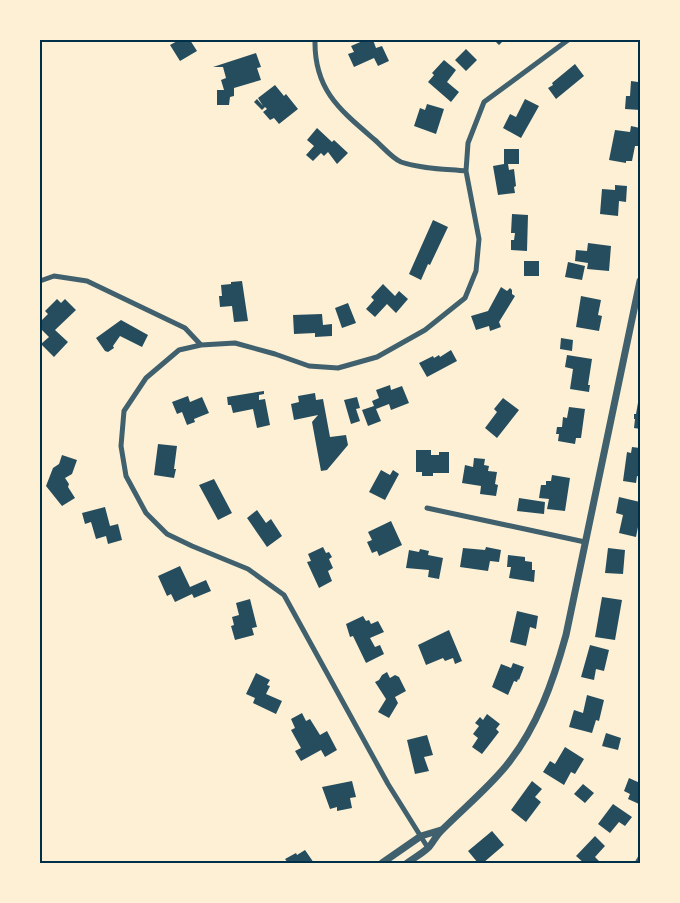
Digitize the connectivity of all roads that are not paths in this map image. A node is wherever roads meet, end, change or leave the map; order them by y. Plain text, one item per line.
1 (315, 40) edge
2 (568, 40) edge
3 (466, 171) junction
4 (40, 281) edge
5 (640, 281) edge
6 (201, 345) junction
7 (427, 508) dead end
8 (585, 542) junction
9 (441, 830) junction
10 (420, 836) junction
11 (428, 848) junction
12 (640, 858) edge
13 (382, 863) edge
14 (407, 863) edge
15 (637, 863) edge

1 - 3 street
2 - 3 street
3 - 6 street
4 - 6 street
5 - 8 street
6 - 10 street
7 - 8 street
8 - 9 street
9 - 10 street
9 - 11 street
10 - 11 street
10 - 13 street
11 - 14 street
12 - 15 street

